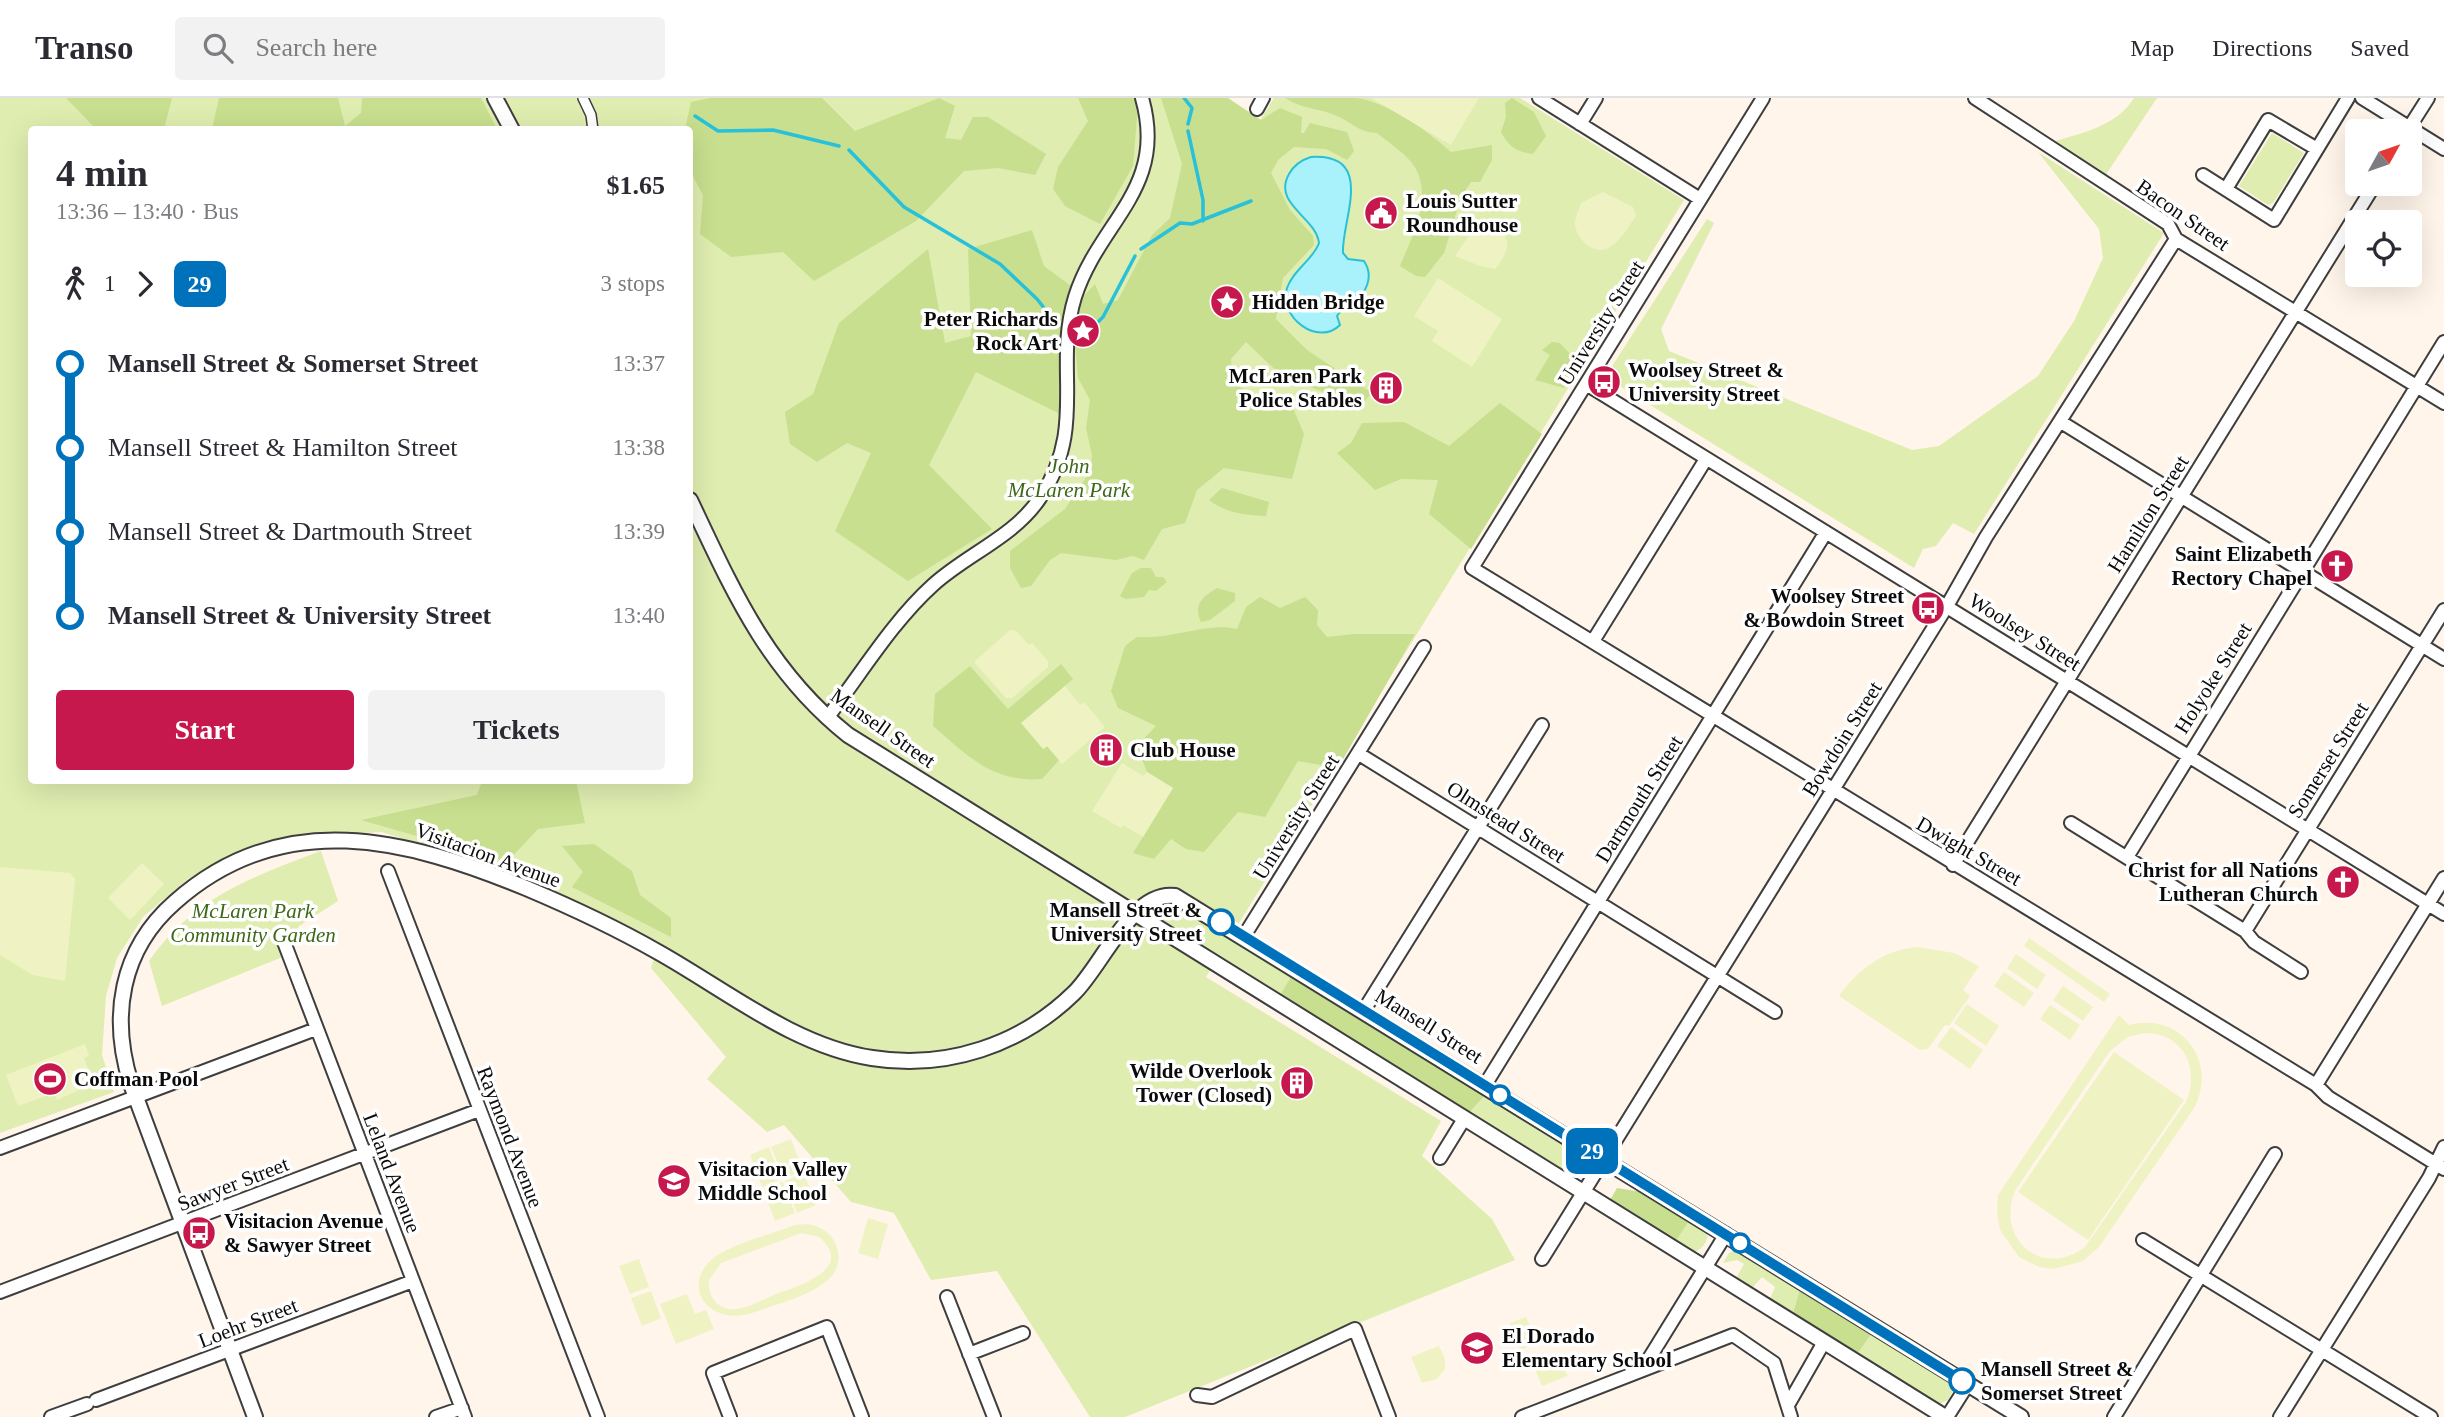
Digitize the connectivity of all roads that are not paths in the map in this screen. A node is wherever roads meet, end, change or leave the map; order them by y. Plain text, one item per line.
1 (495, 98) edge
2 (583, 98) edge
3 (1142, 98) edge
4 (1539, 98) edge
5 (1596, 98) edge
6 (1763, 98) edge
7 (1975, 98) edge
8 (2348, 98) edge
9 (2362, 98) edge
10 (2428, 98) edge
11 (2393, 119) edge
12 (2414, 119) edge
13 (1580, 124) junction
14 (510, 126) edge
15 (592, 126) edge
16 (2422, 137) edge
17 (2317, 149) junction
18 (2444, 149) edge
19 (2203, 175) dead end
20 (2226, 189) junction
21 (2368, 196) edge
22 (1700, 199) junction
23 (2176, 239) junction
24 (2296, 312) junction
25 (2444, 342) edge
26 (1586, 384) junction
27 (2417, 386) junction
28 (2444, 403) edge
29 (2061, 422) junction
30 (1706, 459) junction
31 (2181, 497) junction
32 (693, 506) edge
33 (1826, 532) junction
34 (1472, 568) joint
35 (2302, 571) junction
36 (1947, 606) junction
37 (2444, 610) edge
38 (1592, 642) junction
39 (2422, 646) junction
40 (1424, 647) dead end
41 (2444, 659) edge
42 (2067, 681) junction
43 (1712, 716) junction
44 (827, 718) junction
45 (1542, 725) dead end
46 (1359, 754) junction
47 (2188, 755) junction
48 (1833, 792) junction
49 (2071, 823) dead end
50 (1478, 827) junction
51 (2307, 830) junction
52 (2127, 857) junction
53 (1953, 865) junction
54 (388, 871) dead end
55 (2444, 878) edge
56 (1598, 901) junction
57 (2428, 904) junction
58 (1134, 911) junction
59 (2444, 914) edge
60 (2245, 931) junction
61 (1244, 936) junction
62 (284, 942) dead end
63 (2301, 972) dead end
64 (1719, 975) junction
65 (1364, 1010) junction
66 (1775, 1012) dead end
67 (316, 1029) junction
68 (1485, 1085) junction
69 (2316, 1085) junction
70 (135, 1097) junction
71 (480, 1110) junction
72 (1464, 1119) junction
73 (2444, 1147) edge
74 (0, 1148) edge
75 (2275, 1154) dead end
76 (364, 1156) junction
77 (1440, 1158) dead end
78 (1605, 1159) junction
79 (2440, 1166) edge
80 (1584, 1192) junction
81 (182, 1223) junction
82 (1726, 1234) junction
83 (2143, 1240) dead end
84 (1542, 1259) dead end
85 (1705, 1268) junction
86 (2201, 1275) junction
87 (413, 1281) junction
88 (0, 1292) edge
89 (947, 1297) dead end
90 (1023, 1334) dead end
91 (1824, 1342) junction
92 (2322, 1349) junction
93 (230, 1350) junction
94 (970, 1354) junction
95 (1642, 1370) junction
96 (1968, 1384) junction
97 (1197, 1395) dead end
98 (1790, 1411) edge
99 (463, 1412) edge
100 (51, 1417) edge
101 (255, 1417) edge
102 (436, 1417) edge
103 (598, 1417) edge
104 (730, 1417) edge
105 (862, 1417) edge
106 (994, 1417) edge
107 (1389, 1417) edge
108 (1522, 1417) edge
109 (1946, 1417) edge
110 (2021, 1417) edge
111 (2114, 1417) edge
112 (2280, 1417) edge
113 (2431, 1417) edge

1 - 14 street
2 - 15 street
3 - 44 street
4 - 13 street
5 - 13 street
6 - 22 street, University Street
7 - 23 street, Bacon Street
8 - 17 street
9 - 11 street
10 - 12 street
13 - 22 street
16 - 18 street
17 - 20 street
17 - 20 street
19 - 20 street
21 - 24 street, Hamilton Street
22 - 26 street, University Street
23 - 24 street, Bacon Street
23 - 29 street, Bowdoin Street
24 - 27 street, Bacon Street
24 - 31 street, Hamilton Street
25 - 27 street, Holyoke Street
26 - 30 street, Woolsey Street
26 - 34 street, University Street
27 - 28 street, Bacon Street
27 - 35 street, Holyoke Street
29 - 31 street
29 - 36 street, Bowdoin Street
30 - 33 street, Woolsey Street
30 - 38 street
31 - 35 street
31 - 42 street, Hamilton Street
32 - 44 street, Mansell Street
33 - 36 street, Woolsey Street
33 - 43 street, Dartmouth Street
34 - 38 street, Dwight Street
35 - 39 street
35 - 47 street, Holyoke Street
36 - 42 street, Woolsey Street
36 - 48 street, Bowdoin Street
37 - 39 street, Somerset Street
38 - 43 street, Dwight Street
39 - 41 street
39 - 51 street, Somerset Street
40 - 46 street, University Street
42 - 47 street, Woolsey Street
42 - 53 street, Hamilton Street
43 - 48 street, Dwight Street
43 - 56 street, Dartmouth Street
44 - 58 street, Mansell Street
45 - 50 street
46 - 50 street, Olmstead Street
46 - 61 street, University Street
47 - 51 street, Woolsey Street
47 - 52 street, Holyoke Street
48 - 53 street, Dwight Street
48 - 64 street, Bowdoin Street
49 - 52 street
50 - 56 street, Olmstead Street
50 - 65 street
51 - 57 street, Woolsey Street
51 - 60 street, Somerset Street
52 - 60 street
53 - 69 street, Dwight Street
54 - 71 street, Raymond Avenue
55 - 57 street
56 - 64 street, Olmstead Street
56 - 68 street, Dartmouth Street
57 - 59 street, Woolsey Street
57 - 69 street
58 - 61 street, Mansell Street
58 - 70 street, Visitacion Avenue
58 - 72 street, Mansell Street
60 - 63 street
61 - 65 street, Mansell Street
62 - 67 street, Leland Avenue
64 - 66 street, Olmstead Street
64 - 78 street, Bowdoin Street
65 - 68 street, Mansell Street
67 - 70 street
67 - 76 street, Leland Avenue
68 - 78 street, Mansell Street
69 - 79 street, Dwight Street
70 - 74 street
70 - 81 street, Visitacion Avenue
71 - 76 street, Sawyer Street
71 - 103 street, Raymond Avenue
72 - 77 street
72 - 80 street, Mansell Street
73 - 79 street
75 - 86 street
76 - 81 street, Sawyer Street
76 - 87 street, Leland Avenue
78 - 80 street, Bowdoin Street
78 - 82 street, Mansell Street
79 - 92 street
80 - 84 street, Bowdoin Street
80 - 85 street, Mansell Street
81 - 88 street, Sawyer Street
81 - 93 street, Visitacion Avenue
82 - 85 street
82 - 96 street, Mansell Street
83 - 86 street
85 - 91 street, Mansell Street
85 - 95 street
86 - 92 street
86 - 111 street
87 - 93 street, Loehr Street
87 - 99 street, Leland Avenue
89 - 94 street
90 - 94 street
91 - 98 street
91 - 109 street, Mansell Street
92 - 112 street
92 - 113 street
93 - 100 street, Loehr Street
93 - 101 street, Visitacion Avenue
94 - 106 street
95 - 98 street
95 - 108 street
96 - 109 street
96 - 110 street, Mansell Street
97 - 107 street
99 - 102 street
104 - 105 street

